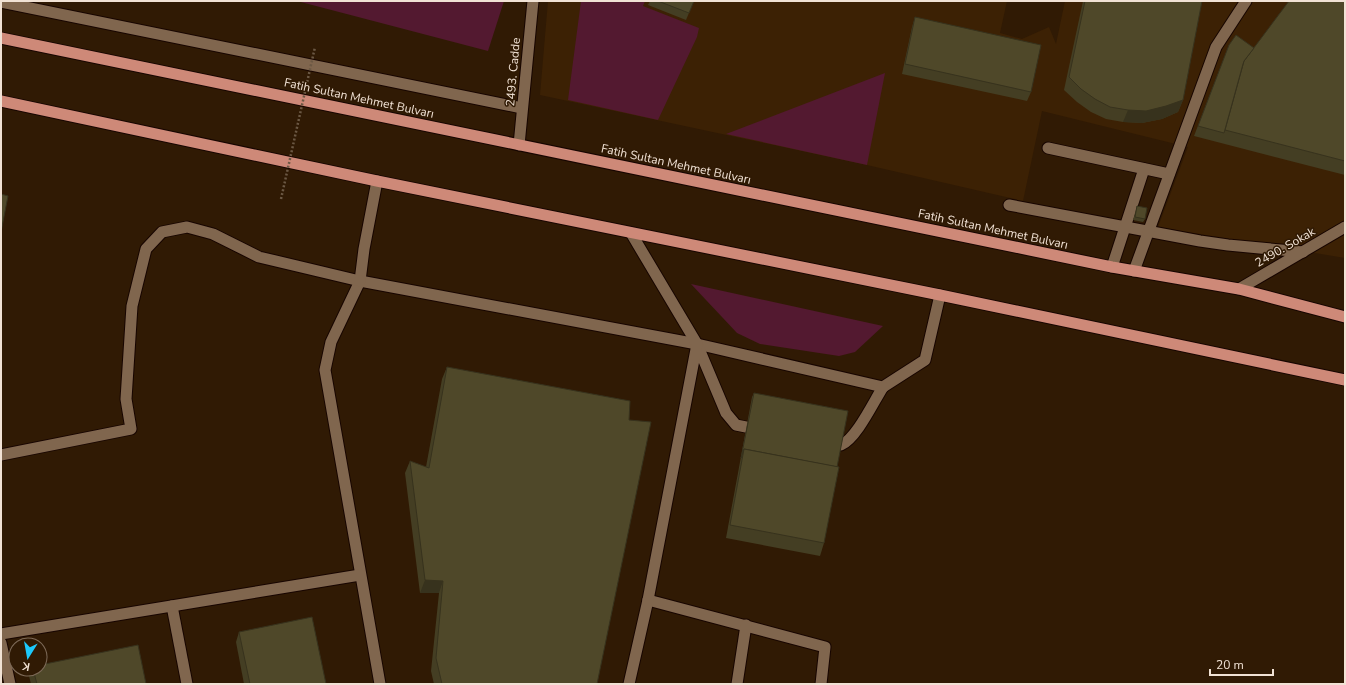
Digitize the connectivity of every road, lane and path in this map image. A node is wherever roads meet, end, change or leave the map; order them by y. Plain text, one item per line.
1 (532, 1) edge
2 (1246, 1) edge
3 (1, 2) edge
4 (1, 38) edge
5 (315, 47) dead end
6 (1, 101) edge
7 (522, 108) junction
8 (519, 144) junction
9 (1048, 148) dead end
10 (1144, 169) junction
11 (1169, 174) junction
12 (377, 181) junction
13 (281, 199) dead end
14 (1009, 205) dead end
15 (1125, 227) junction
16 (1345, 227) edge
17 (1148, 232) junction
18 (631, 233) junction
19 (1303, 252) junction
20 (1112, 267) junction
21 (1134, 271) junction
22 (360, 280) junction
23 (1239, 289) junction
24 (940, 295) junction
25 (1345, 317) edge
26 (697, 344) junction
27 (1345, 380) edge
28 (883, 388) junction
29 (746, 428) edge
30 (841, 445) edge
31 (1, 455) edge
32 (360, 575) junction
33 (648, 600) junction
34 (172, 606) junction
35 (746, 625) junction
36 (1, 634) edge
37 (1, 643) edge
38 (10, 684) edge
39 (186, 684) edge
40 (380, 684) edge
41 (629, 684) edge
42 (737, 684) edge
43 (820, 684) edge

1 - 7 street, 2493. Cadde
2 - 11 street
3 - 7 street
4 - 8 highway, Fatih Sultan Mehmet Bulvarı
5 - 13 path, bridge
6 - 12 highway
7 - 8 street, 2493. Cadde
8 - 20 highway, Fatih Sultan Mehmet Bulvarı
9 - 10 street
10 - 11 street
10 - 15 street
11 - 17 street
12 - 18 highway
12 - 22 street
14 - 15 street
15 - 17 street
15 - 20 street
16 - 19 street, 2490. Sokak
17 - 19 street
17 - 21 street
18 - 24 highway
18 - 26 street
19 - 23 street, 2490. Sokak
20 - 21 highway, Fatih Sultan Mehmet Bulvarı
21 - 23 highway, Fatih Sultan Mehmet Bulvarı
22 - 26 street
22 - 31 street
22 - 32 street
23 - 25 highway, Fatih Sultan Mehmet Bulvarı
24 - 27 highway
24 - 28 street
26 - 28 street
26 - 29 street
26 - 33 street
28 - 30 street
32 - 34 street
32 - 40 street
33 - 35 street
33 - 41 street
34 - 36 street
34 - 39 street
35 - 42 street
35 - 43 street
37 - 38 street

